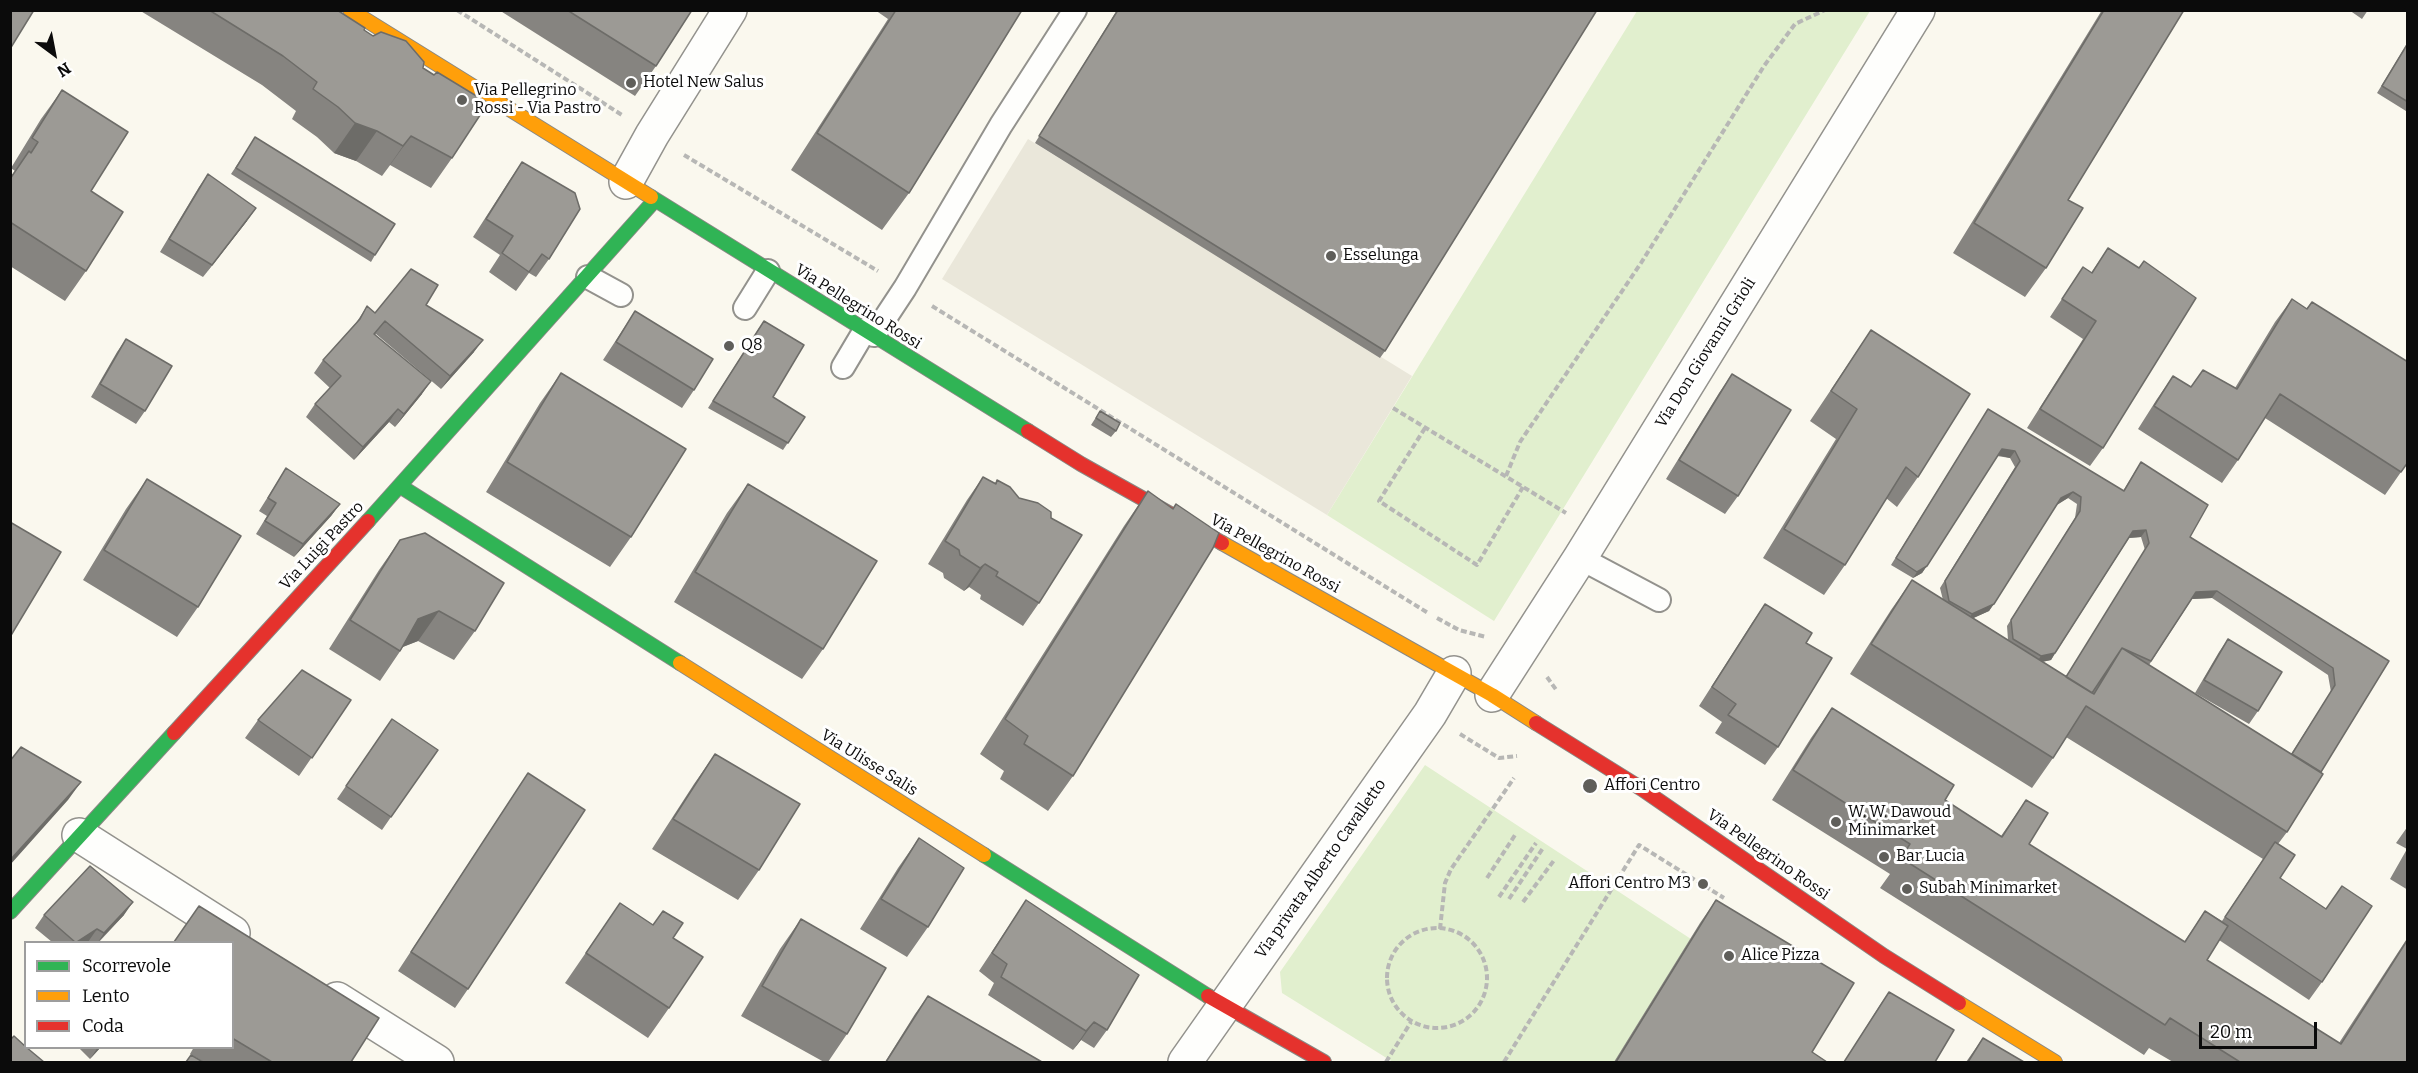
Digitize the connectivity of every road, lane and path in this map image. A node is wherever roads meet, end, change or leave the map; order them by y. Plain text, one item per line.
1 (350, 10) edge
2 (458, 10) edge
3 (730, 10) edge
4 (1075, 10) edge
5 (1825, 10) edge
6 (1918, 10) edge
7 (625, 117) dead end
8 (682, 154) dead end
9 (626, 182) junction
10 (655, 200) junction
11 (768, 271) junction
12 (884, 275) dead end
13 (588, 277) junction
14 (621, 295) dead end
15 (931, 305) dead end
16 (745, 308) dead end
17 (869, 333) junction
18 (843, 367) dead end
19 (1393, 408) dead end
20 (1425, 428) junction
21 (1506, 476) junction
22 (400, 486) junction
23 (1523, 487) junction
24 (1571, 516) dead end
25 (1580, 558) junction
26 (1659, 600) dead end
27 (1494, 642) dead end
28 (1455, 673) junction
29 (1492, 695) junction
30 (1459, 733) dead end
31 (1522, 755) dead end
32 (1514, 778) dead end
33 (79, 835) junction
34 (1515, 835) dead end
35 (1536, 843) dead end
36 (1543, 848) dead end
37 (1555, 859) dead end
38 (1487, 878) dead end
39 (1499, 897) dead end
40 (1724, 898) dead end
41 (1509, 899) dead end
42 (1523, 902) dead end
43 (10, 912) edge
44 (1440, 929) junction
45 (259, 950) edge
46 (309, 981) edge
47 (1225, 1007) junction
48 (1411, 1022) junction
49 (437, 1062) edge
50 (1185, 1062) edge
51 (1321, 1062) edge
52 (1386, 1062) edge
53 (1504, 1062) edge
54 (2055, 1062) edge

1 - 9 street, Via Pellegrino Rossi
2 - 7 path
3 - 9 street
4 - 17 lane
5 - 21 path
6 - 25 street, Via Don Giovanni Grioli
8 - 12 path
9 - 10 street, Via Pellegrino Rossi
10 - 11 street, Via Pellegrino Rossi
10 - 13 street, Via Luigi Pastro
11 - 16 lane
11 - 17 street, Via Pellegrino Rossi
13 - 14 lane
13 - 22 street, Via Luigi Pastro
15 - 27 path
17 - 18 lane
17 - 28 street, Via Pellegrino Rossi
19 - 20 path
20 - 21 path
20 - 23 path
21 - 23 path
22 - 33 street, Via Luigi Pastro
22 - 47 street, Via Ulisse Salis
23 - 24 path
25 - 26 lane
25 - 29 street, Via Don Giovanni Grioli
28 - 29 street, Via Pellegrino Rossi
28 - 47 street, Via privata Alberto Cavalletto
29 - 54 street, Via Pellegrino Rossi
30 - 31 path
32 - 44 path
33 - 43 street, Via Luigi Pastro
33 - 45 street
34 - 38 path
35 - 39 path
36 - 41 path
37 - 42 path
40 - 53 path
44 - 48 path
44 - 48 path
46 - 49 street
47 - 50 street, Via privata Alberto Cavalletto
47 - 51 street, Via Ulisse Salis
48 - 52 path

